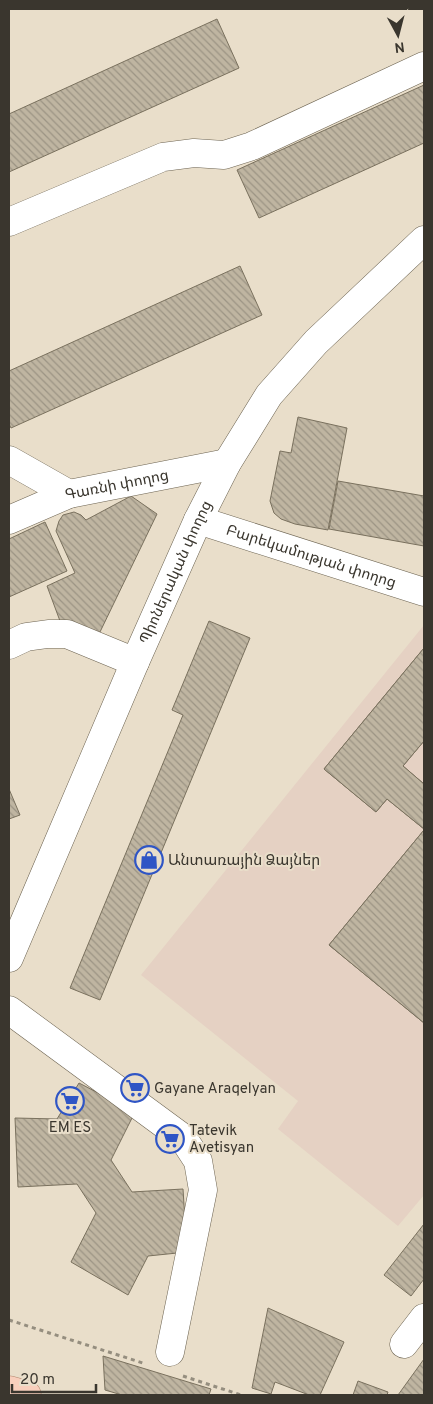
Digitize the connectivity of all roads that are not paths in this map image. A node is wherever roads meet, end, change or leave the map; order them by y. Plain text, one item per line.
1 (424, 66) edge
2 (9, 222) edge
3 (424, 240) edge
4 (9, 460) edge
5 (227, 463) junction
6 (68, 494) junction
7 (9, 520) edge
8 (198, 520) junction
9 (424, 592) edge
10 (9, 645) edge
11 (135, 662) junction
12 (9, 958) edge
13 (9, 1010) edge
14 (424, 1318) edge
15 (404, 1344) dead end
16 (165, 1364) road end
17 (9, 1390) edge
18 (27, 1395) edge

1 - 2 street
3 - 5 street, Պիոներական փողոց
4 - 6 street
5 - 6 street, Գառնի փողոց
5 - 8 street, Պիոներական փողոց
6 - 7 street, Գառնի փողոց
8 - 9 street, Բարեկամության փողոց
8 - 11 street, Պիոներական փողոց
10 - 11 street
11 - 12 street, Պիոներական փողոց
13 - 16 street
14 - 15 street
17 - 18 main road

